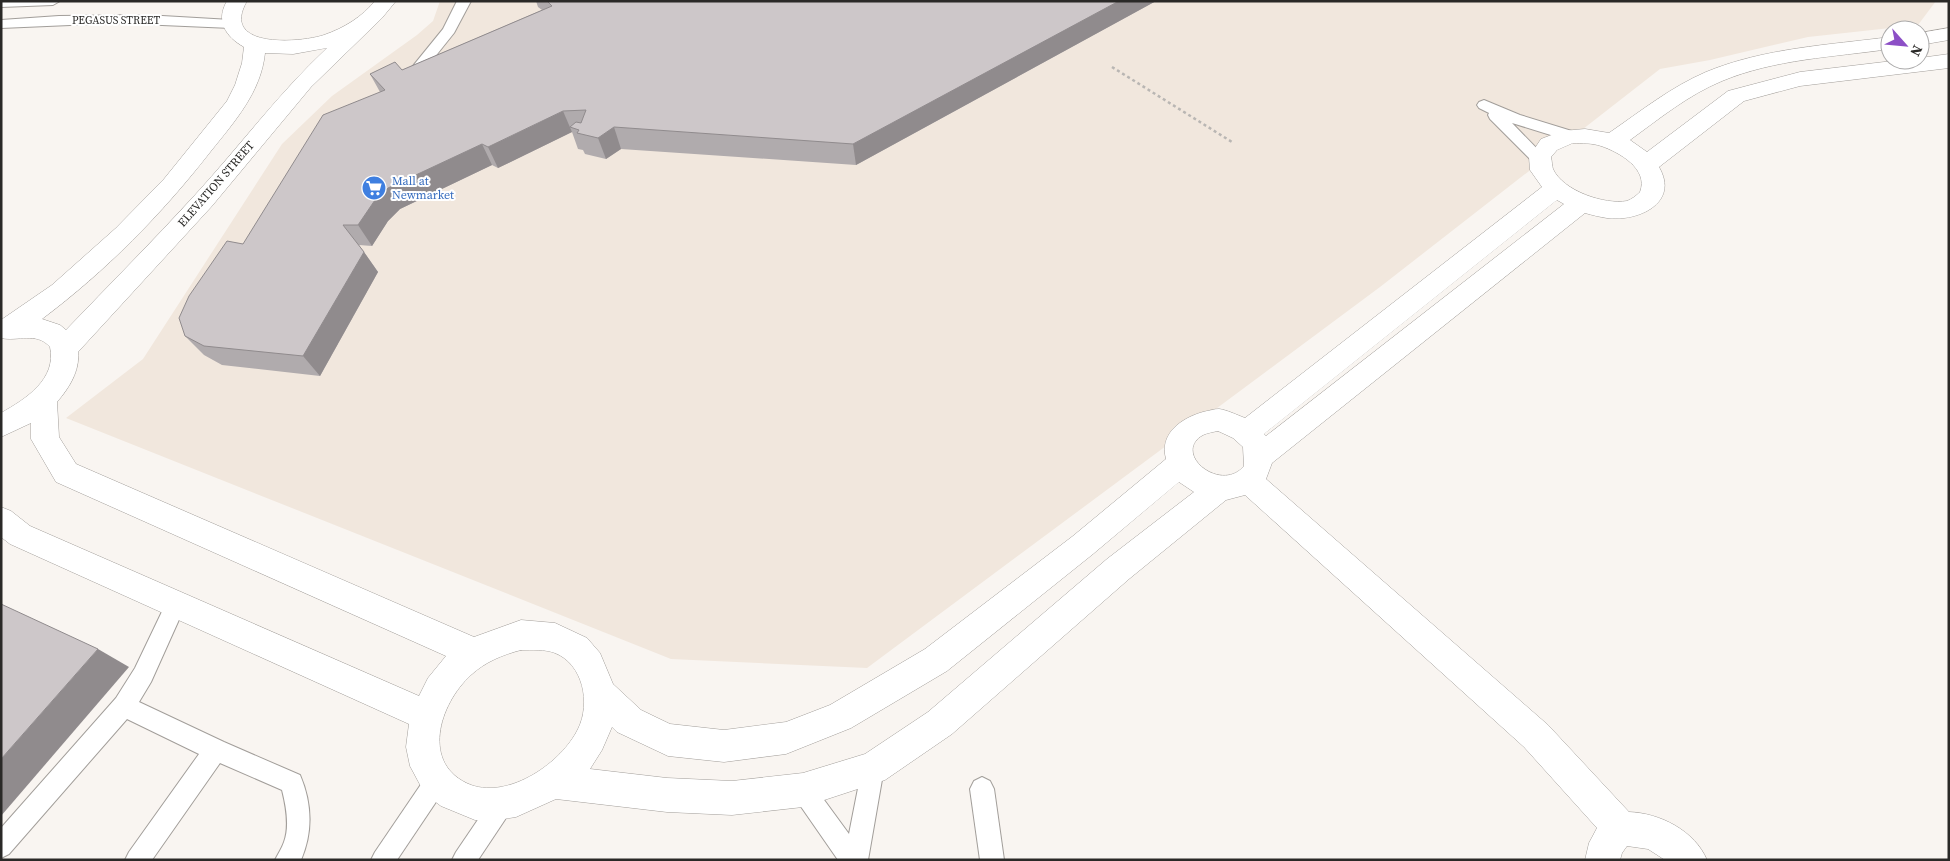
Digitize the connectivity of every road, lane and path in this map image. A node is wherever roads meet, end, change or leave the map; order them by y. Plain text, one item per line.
1 (53, 1) edge
2 (236, 1) edge
3 (386, 1) edge
4 (464, 1) edge
5 (1, 3) edge
6 (367, 21) junction
7 (1, 24) edge
8 (231, 24) junction
9 (1949, 34) edge
10 (1930, 37) edge
11 (255, 44) junction
12 (1880, 44) edge
13 (1949, 60) edge
14 (1112, 67) dead end
15 (406, 84) edge
16 (1570, 136) junction
17 (1232, 142) dead end
18 (1612, 142) junction
19 (1540, 160) junction
20 (1646, 165) junction
21 (1555, 188) junction
22 (1580, 204) junction
23 (7, 329) edge
24 (65, 348) junction
25 (43, 399) junction
26 (1, 426) edge
27 (1247, 432) junction
28 (1181, 463) junction
29 (1243, 475) junction
30 (1, 520) edge
31 (176, 604) junction
32 (474, 653) junction
33 (600, 693) junction
34 (124, 706) junction
35 (426, 715) junction
36 (216, 750) junction
37 (873, 768) junction
38 (436, 782) junction
39 (554, 782) junction
40 (982, 788) dead end
41 (803, 790) junction
42 (502, 804) junction
43 (1623, 830) junction
44 (1, 846) edge
45 (137, 860) edge
46 (287, 860) edge
47 (383, 860) edge
48 (464, 860) edge
49 (854, 860) edge
50 (992, 860) edge
51 (1602, 860) edge
52 (1690, 860) edge

1 - 5 lane
2 - 8 street
3 - 6 street, ELEVATION STREET
4 - 15 lane
6 - 11 street, ELEVATION STREET
6 - 24 street, ELEVATION STREET
7 - 8 lane, PEGASUS STREET
8 - 11 street, ELEVATION STREET
9 - 10 street
11 - 23 street
12 - 18 street
13 - 20 street
14 - 17 path
16 - 18 street
16 - 19 street
16 - 19 lane
18 - 20 street
19 - 21 street
20 - 22 street
21 - 22 street
21 - 27 street
22 - 29 street
23 - 24 street
24 - 25 street
25 - 26 street
25 - 32 street
27 - 28 street
27 - 29 street
28 - 29 street
28 - 33 street
29 - 37 street
29 - 43 street
30 - 31 street
31 - 34 lane
31 - 35 street
32 - 33 street
32 - 35 street
33 - 39 street
34 - 36 lane
34 - 44 lane
35 - 38 street
36 - 45 lane
36 - 46 lane
37 - 41 street
37 - 49 lane
38 - 42 street
38 - 47 lane
39 - 41 street
39 - 42 street
40 - 50 lane
41 - 49 lane
42 - 48 lane
43 - 51 street
43 - 52 street

